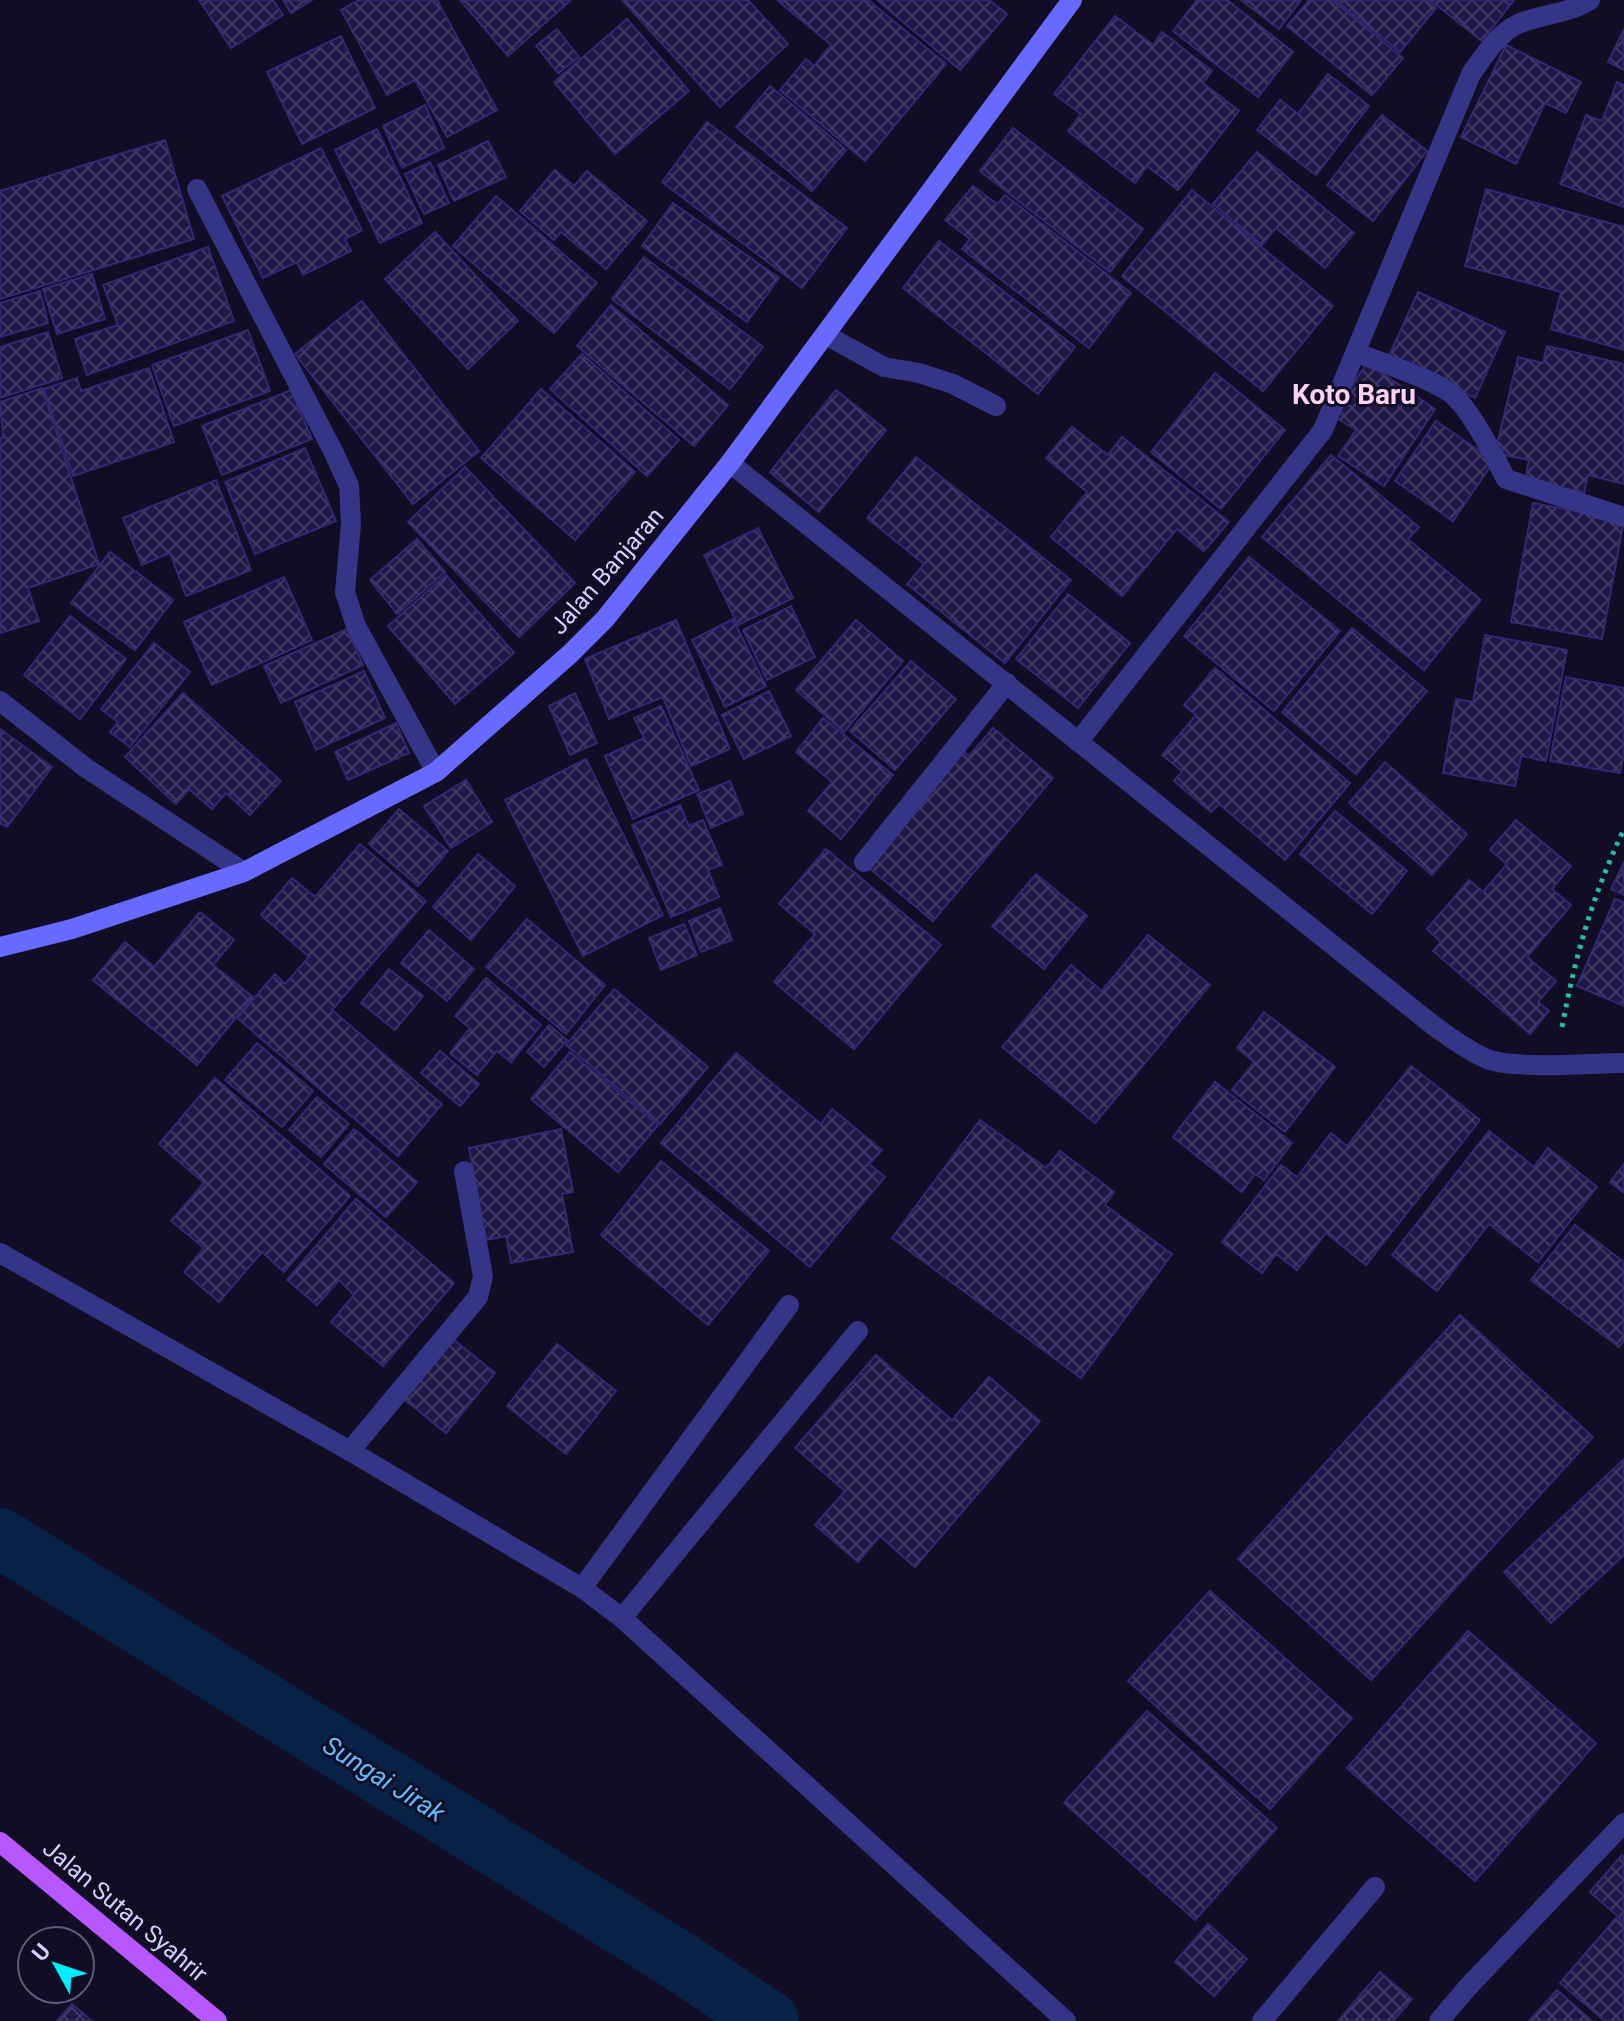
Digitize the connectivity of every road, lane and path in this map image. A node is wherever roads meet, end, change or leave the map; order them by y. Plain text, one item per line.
1 (1072, 0) edge
2 (1590, 0) edge
3 (197, 189) dead end
4 (826, 335) junction
5 (1357, 353) junction
6 (996, 406) dead end
7 (730, 463) junction
8 (1624, 517) edge
9 (1007, 683) junction
10 (0, 701) edge
11 (1078, 742) junction
12 (436, 772) junction
13 (1624, 829) edge
14 (864, 862) dead end
15 (244, 872) junction
16 (0, 947) edge
17 (1555, 1063) junction
18 (1624, 1063) edge
19 (464, 1171) dead end
20 (0, 1253) edge
21 (789, 1305) dead end
22 (858, 1331) dead end
23 (350, 1451) junction
24 (582, 1588) junction
25 (622, 1618) junction
26 (1624, 1823) edge
27 (0, 1842) edge
28 (1375, 1887) dead end
29 (217, 2021) edge
30 (1066, 2021) edge
31 (1262, 2021) edge
32 (1439, 2021) edge

1 - 4 street, Jalan Banjaran
2 - 5 street
3 - 12 street
4 - 6 street
4 - 7 street, Jalan Banjaran
5 - 8 street
5 - 11 street
7 - 9 street
7 - 12 street, Jalan Banjaran
9 - 11 street
9 - 14 street
10 - 15 street
11 - 17 street
12 - 15 street, Jalan Banjaran
13 - 17 path
15 - 16 street, Jalan Banjaran
17 - 18 street
19 - 23 street
20 - 23 street
21 - 24 street
22 - 25 street
23 - 24 street
24 - 25 street
25 - 30 street
26 - 32 street
27 - 29 main road, Jalan Sutan Syahrir
28 - 31 street

